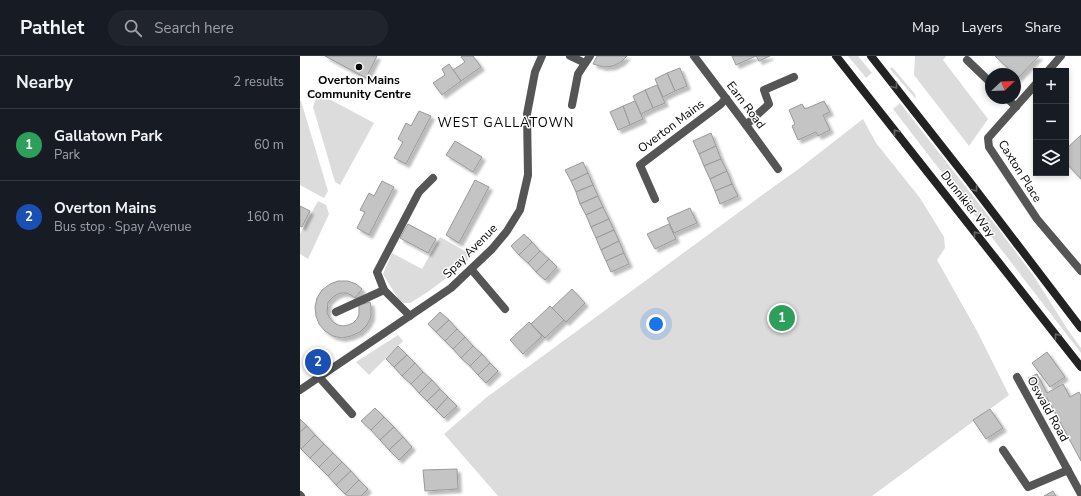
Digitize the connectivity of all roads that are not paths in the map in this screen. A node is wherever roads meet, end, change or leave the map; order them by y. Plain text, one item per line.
1 (542, 56) edge
2 (570, 56) edge
3 (694, 56) edge
4 (836, 56) edge
5 (871, 56) edge
6 (1061, 56) edge
7 (587, 59) edge
8 (967, 60) dead end
9 (1051, 68) edge
10 (794, 77) dead end
11 (985, 77) edge
12 (1033, 87) edge
13 (726, 98) junction
14 (1013, 104) edge
15 (572, 105) dead end
16 (1016, 107) junction
17 (746, 125) junction
18 (778, 169) dead end
19 (433, 178) dead end
20 (655, 199) dead end
21 (471, 269) junction
22 (1081, 271) edge
23 (384, 290) junction
24 (505, 309) dead end
25 (336, 312) dead end
26 (410, 316) junction
27 (1081, 328) edge
28 (1081, 366) edge
29 (318, 377) junction
30 (1016, 377) dead end
31 (300, 390) edge
32 (352, 414) dead end
33 (1003, 450) dead end
34 (1068, 470) junction
35 (1081, 494) edge

1 - 21 street, Spay Avenue
2 - 7 street
3 - 13 street, Earn Road
28 -> 4 main road, Dunnikier Way
5 -> 27 main road, Dunnikier Way
6 - 9 street
7 - 15 street
8 - 11 street
10 - 17 street
12 - 16 street, Caxton Place
13 - 17 street, Earn Road
13 - 20 street, Overton Mains
14 - 16 street
16 - 22 street, Caxton Place
17 - 18 street, Earn Road
19 - 23 street
21 - 24 street
21 - 26 street, Spay Avenue
23 - 25 street
23 - 26 street
26 - 29 street, Spay Avenue
29 - 31 street, Spay Avenue
29 - 32 street
30 - 34 street, Oswald Road
33 - 34 street
34 - 35 street, Oswald Road

